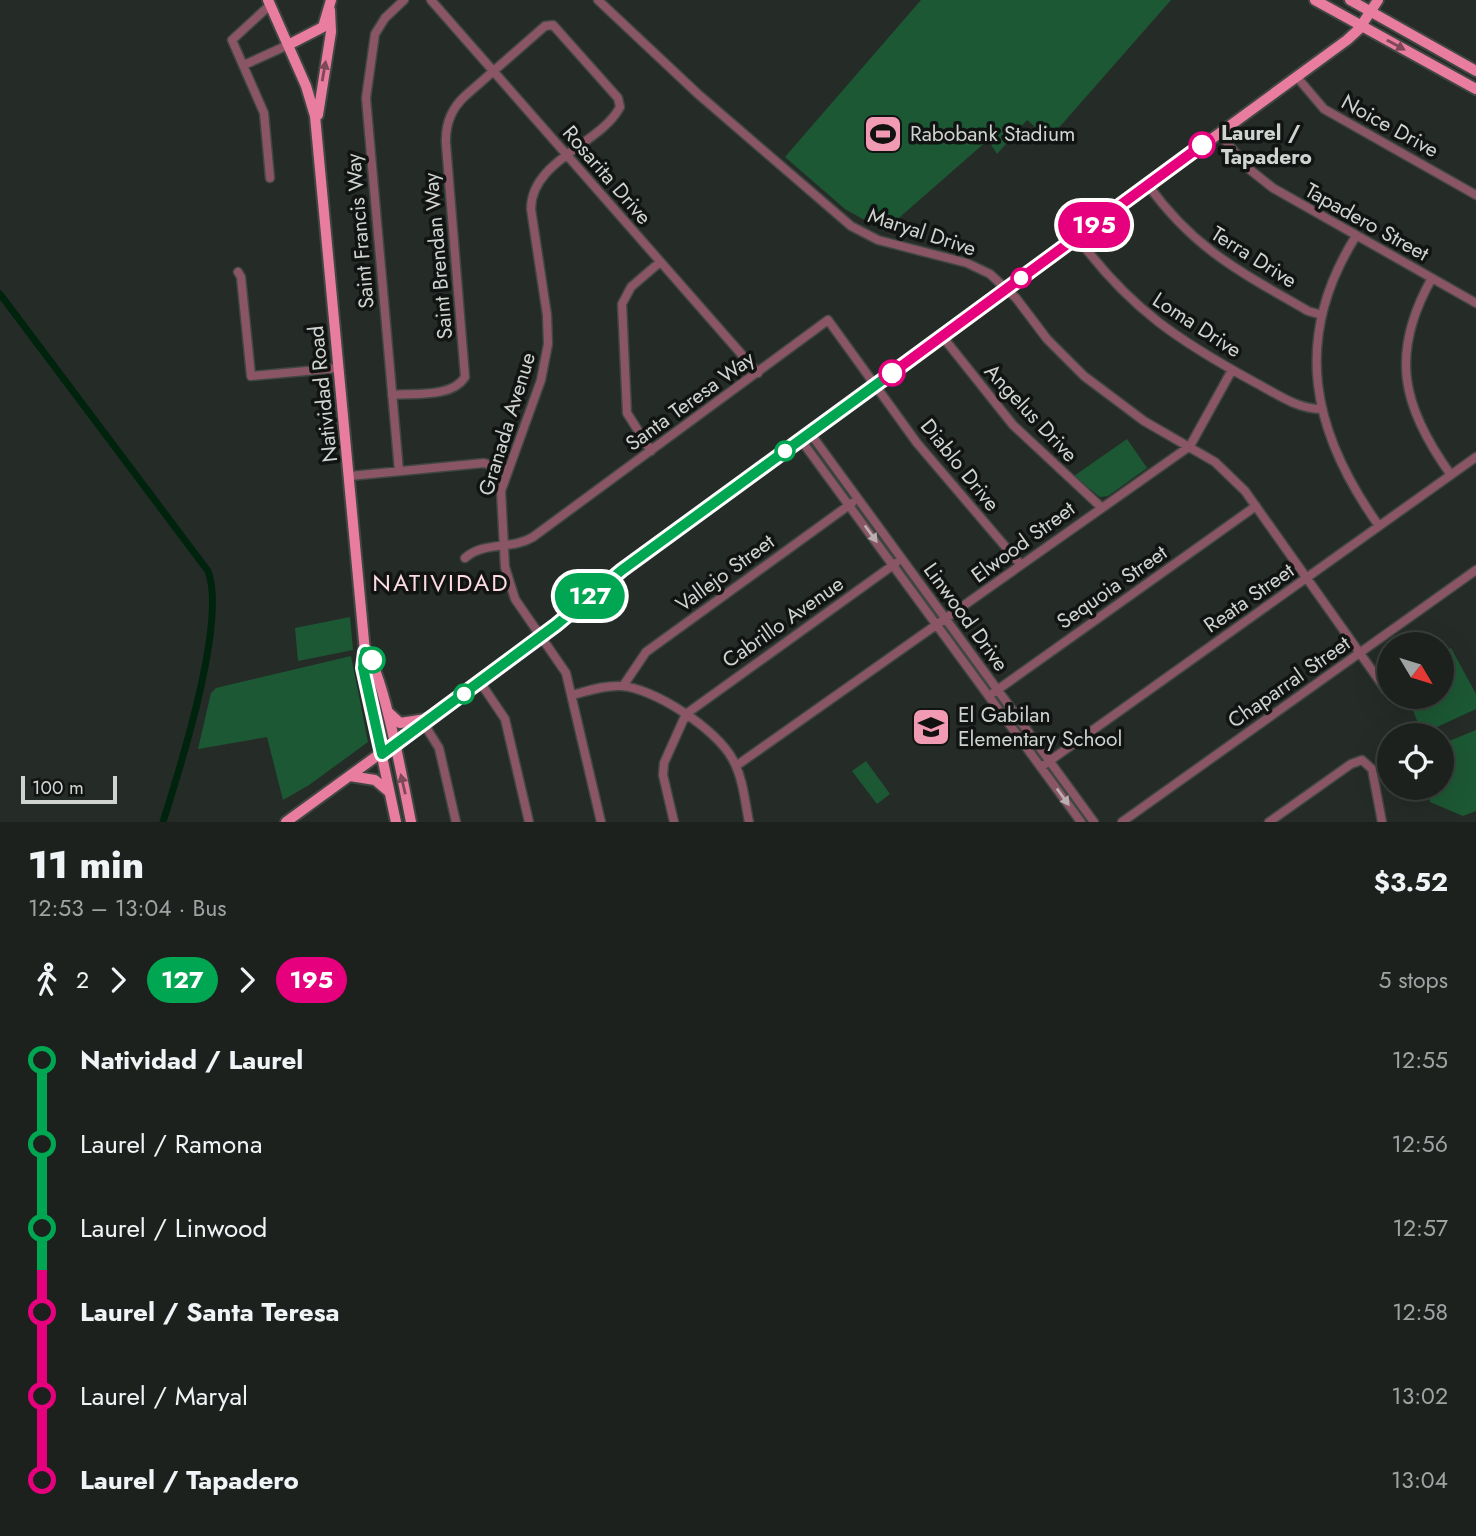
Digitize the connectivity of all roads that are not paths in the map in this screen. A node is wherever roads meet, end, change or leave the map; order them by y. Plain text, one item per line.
1 (404, 0) edge
2 (431, 0) edge
3 (598, 0) edge
4 (1315, 0) edge
5 (1350, 0) edge
6 (1378, 0) edge
7 (269, 3) edge
8 (330, 5) edge
9 (1371, 12) junction
10 (1362, 26) junction
11 (288, 45) junction
12 (244, 65) junction
13 (494, 71) junction
14 (1476, 71) edge
15 (1296, 76) junction
16 (1476, 89) edge
17 (317, 132) junction
18 (1219, 133) junction
19 (567, 156) junction
20 (270, 178) dead end
21 (1148, 185) junction
22 (1476, 195) edge
23 (1356, 236) junction
24 (1077, 237) junction
25 (660, 262) junction
26 (238, 272) dead end
27 (1432, 278) junction
28 (1006, 289) junction
29 (1476, 303) edge
30 (1322, 315) junction
31 (942, 336) junction
32 (339, 368) junction
33 (1232, 370) junction
34 (758, 373) junction
35 (875, 385) junction
36 (392, 395) junction
37 (1321, 409) junction
38 (805, 437) junction
39 (1190, 446) junction
40 (651, 451) junction
41 (1476, 457) edge
42 (507, 470) junction
43 (399, 471) junction
44 (1451, 475) junction
45 (350, 477) junction
46 (858, 500) junction
47 (850, 505) junction
48 (1256, 506) junction
49 (1101, 508) junction
50 (1379, 526) junction
51 (503, 545) junction
52 (466, 558) dead end
53 (898, 562) junction
54 (1021, 565) junction
55 (1476, 570) edge
56 (1307, 578) junction
57 (945, 619) junction
58 (937, 625) junction
59 (542, 636) junction
60 (365, 652) junction
61 (1360, 653) junction
62 (1377, 676) edge
63 (480, 682) junction
64 (623, 686) junction
65 (997, 690) junction
66 (572, 695) junction
67 (989, 696) junction
68 (386, 709) junction
69 (686, 714) junction
70 (428, 721) junction
71 (394, 745) junction
72 (382, 754) junction
73 (1050, 761) junction
74 (736, 766) junction
75 (1041, 767) junction
76 (350, 776) junction
77 (390, 793) junction
78 (1274, 821) edge
79 (286, 822) edge
80 (396, 822) edge
81 (411, 822) edge
82 (456, 822) edge
83 (529, 822) edge
84 (601, 822) edge
85 (674, 822) edge
86 (749, 822) edge
87 (1081, 822) edge
88 (1094, 822) edge
89 (1122, 822) edge
90 (1382, 822) edge

1 - 36 street, Saint Francis Way
2 - 13 street, Rosarita Drive
3 - 28 street, Maryal Drive
4 - 10 main road
5 - 9 main road
6 - 9 main road
7 - 11 main road
7 - 12 street
8 - 11 main road
17 -> 8 main road
9 - 10 main road
9 - 14 main road
10 - 15 main road
10 -> 16 main road
11 - 12 street
11 - 17 main road
12 - 20 street
13 - 19 street, Rosarita Drive
13 - 19 street, Granada Avenue
13 - 36 street, Saint Brendan Way
15 - 18 main road
15 - 22 street, Noice Drive
17 - 32 main road, Natividad Road
18 - 21 main road
18 - 23 street, Tapadero Street
19 - 25 street, Rosarita Drive
19 - 42 street, Granada Avenue
21 - 24 main road
21 - 30 street, Terra Drive
23 - 27 street, Tapadero Street
23 - 30 street
24 - 28 main road
24 - 33 street, Loma Drive
25 - 34 street, Rosarita Drive
25 - 40 street
26 - 32 street
27 - 29 street, Tapadero Street
27 - 44 street
28 - 31 main road
28 - 39 street, Maryal Drive
30 - 37 street
31 - 35 main road
31 - 49 street, Angelus Drive
32 - 45 main road, Natividad Road
33 - 37 street, Loma Drive
33 - 39 street, Elwood Street
34 - 35 street, Santa Teresa Way
34 - 40 street, Santa Teresa Way
35 - 38 main road
35 - 54 street, Diablo Drive
36 - 43 street, Saint Francis Way
37 - 50 street
38 - 46 street, Linwood Drive
38 - 47 street, Linwood Drive
38 - 59 main road
39 - 48 street, Maryal Drive
39 - 49 street, Elwood Street
40 - 51 street, Santa Teresa Way
41 - 44 street, Reata Street
42 - 43 street
42 - 51 street, Granada Avenue
43 - 45 street
44 - 50 street, Reata Street
45 - 60 main road, Natividad Road
46 - 47 street, Vallejo Street
46 - 53 street, Linwood Drive
47 -> 53 street, Linwood Drive
47 - 64 street, Vallejo Street
48 - 56 street, Maryal Drive
48 - 65 street, Sequoia Street
49 - 54 street, Elwood Street
50 - 56 street, Reata Street
51 - 52 street, Santa Teresa Way
51 - 59 street, Granada Avenue
53 - 57 street, Linwood Drive
53 - 58 street, Linwood Drive
53 - 69 street, Cabrillo Avenue
54 - 57 street, Elwood Street
55 - 61 street, Chaparral Street
56 - 61 street, Maryal Drive
56 - 73 street, Reata Street
57 - 58 street, Elwood Street
57 - 65 street, Linwood Drive
58 - 67 street, Linwood Drive
58 - 74 street, Elwood Street
59 - 63 main road
59 - 66 street, Granada Avenue
60 - 68 main road, Natividad Road
60 - 72 main road, Natividad Road
61 - 62 street, Maryal Drive
61 - 89 street, Chaparral Street
63 - 70 main road
63 - 83 street
64 - 66 street
64 - 69 street
65 - 67 street, Sequoia Street
65 - 73 street, Linwood Drive
66 - 84 street, Granada Avenue
67 - 75 street, Linwood Drive
68 - 70 main road
68 - 71 main road, Natividad Road
69 - 74 street
69 - 85 street
70 - 71 main road
70 - 82 street
71 - 72 main road
81 -> 71 main road, Natividad Road
72 - 76 main road
72 - 77 main road, Natividad Road
73 - 75 street, Reata Street
73 - 88 street, Linwood Drive
74 - 86 street
75 -> 87 street, Linwood Drive
76 - 77 main road
76 - 79 main road
77 - 80 main road, Natividad Road
78 - 90 street

